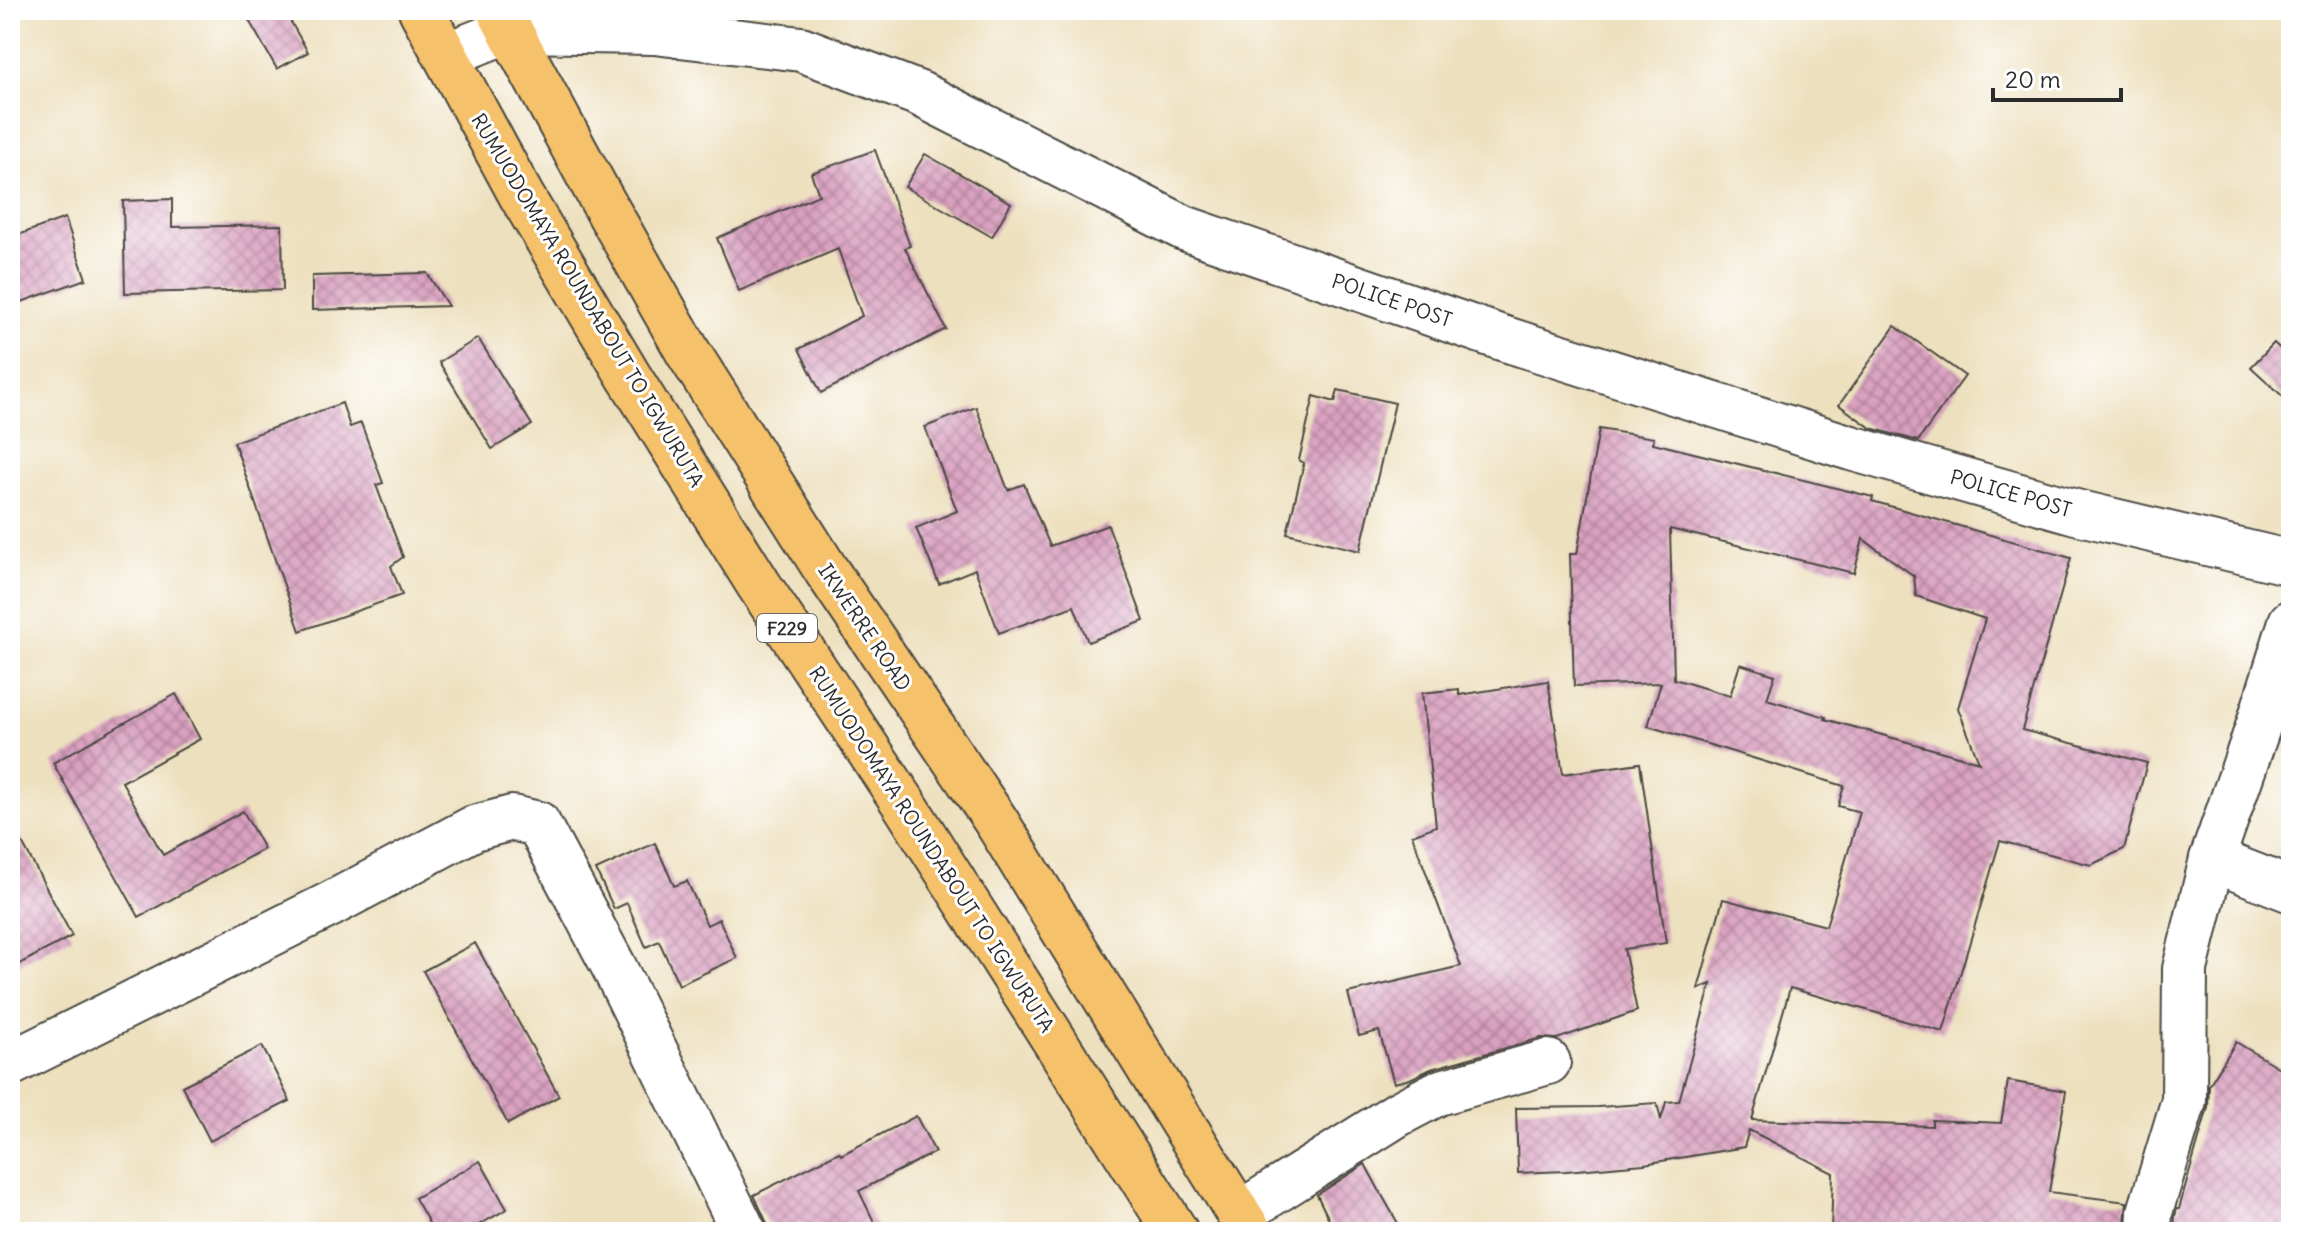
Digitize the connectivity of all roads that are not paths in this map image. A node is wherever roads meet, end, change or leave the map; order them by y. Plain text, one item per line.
1 (421, 10) edge
2 (504, 20) edge
3 (446, 55) junction
4 (2291, 563) edge
5 (2291, 622) edge
6 (2212, 859) junction
7 (2291, 890) edge
8 (1548, 1062) dead end
9 (10, 1064) edge
10 (1244, 1223) edge
11 (744, 1232) edge
12 (1176, 1232) edge
13 (2149, 1232) edge

1 - 3 main road, RUMUODOMAYA ROUNDABOUT TO IGWURUTA / F229
2 - 3 street
2 - 4 street, POLICE POST
2 - 10 main road, IKWERRE ROAD
3 - 12 main road, RUMUODOMAYA ROUNDABOUT TO IGWURUTA / F229
5 - 6 street
6 - 7 street
6 - 13 street
8 - 10 street
9 - 11 street

